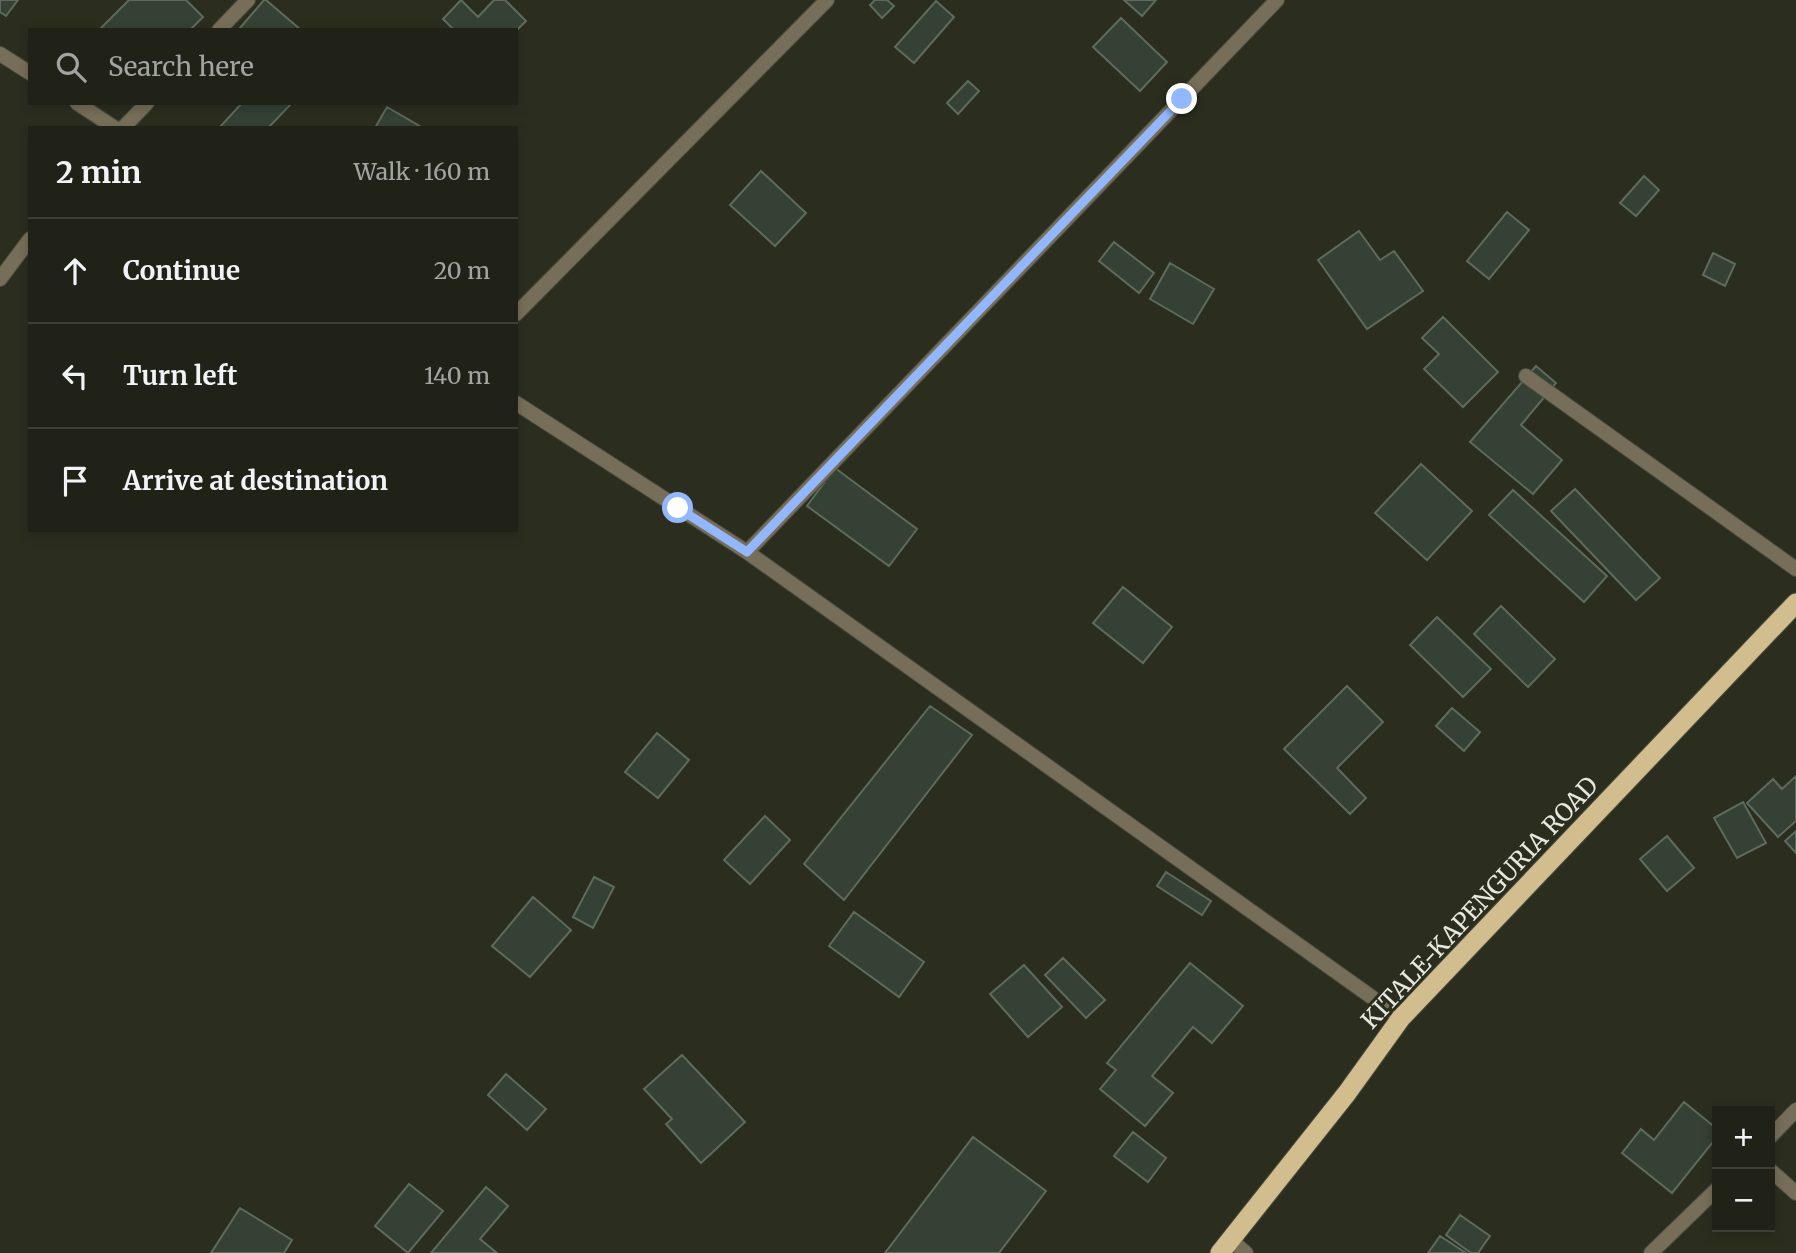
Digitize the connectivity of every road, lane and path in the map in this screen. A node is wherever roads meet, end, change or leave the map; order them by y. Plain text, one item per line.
1 (248, 0) edge
2 (827, 0) edge
3 (1277, 0) edge
4 (221, 28) edge
5 (0, 54) edge
6 (28, 72) edge
7 (80, 105) edge
8 (145, 105) edge
9 (112, 126) edge
10 (125, 126) edge
11 (28, 242) edge
12 (0, 279) edge
13 (518, 312) edge
14 (1526, 376) dead end
15 (518, 404) edge
16 (747, 552) junction
17 (1796, 569) edge
18 (1796, 603) edge
19 (1401, 1018) junction
20 (1796, 1110) edge
21 (1775, 1132) edge
22 (1775, 1174) edge
23 (1796, 1193) edge
24 (1712, 1194) edge
25 (1232, 1249) edge
26 (1651, 1253) edge

1 - 4 street
2 - 13 street
3 - 16 street
5 - 6 street
7 - 9 street
8 - 10 street
11 - 12 street
14 - 17 street
15 - 16 street
16 - 19 street
18 - 19 highway, KITALE-KAPENGURIA ROAD
19 - 25 highway, KITALE-KAPENGURIA ROAD
20 - 21 street
22 - 23 street
24 - 26 street

